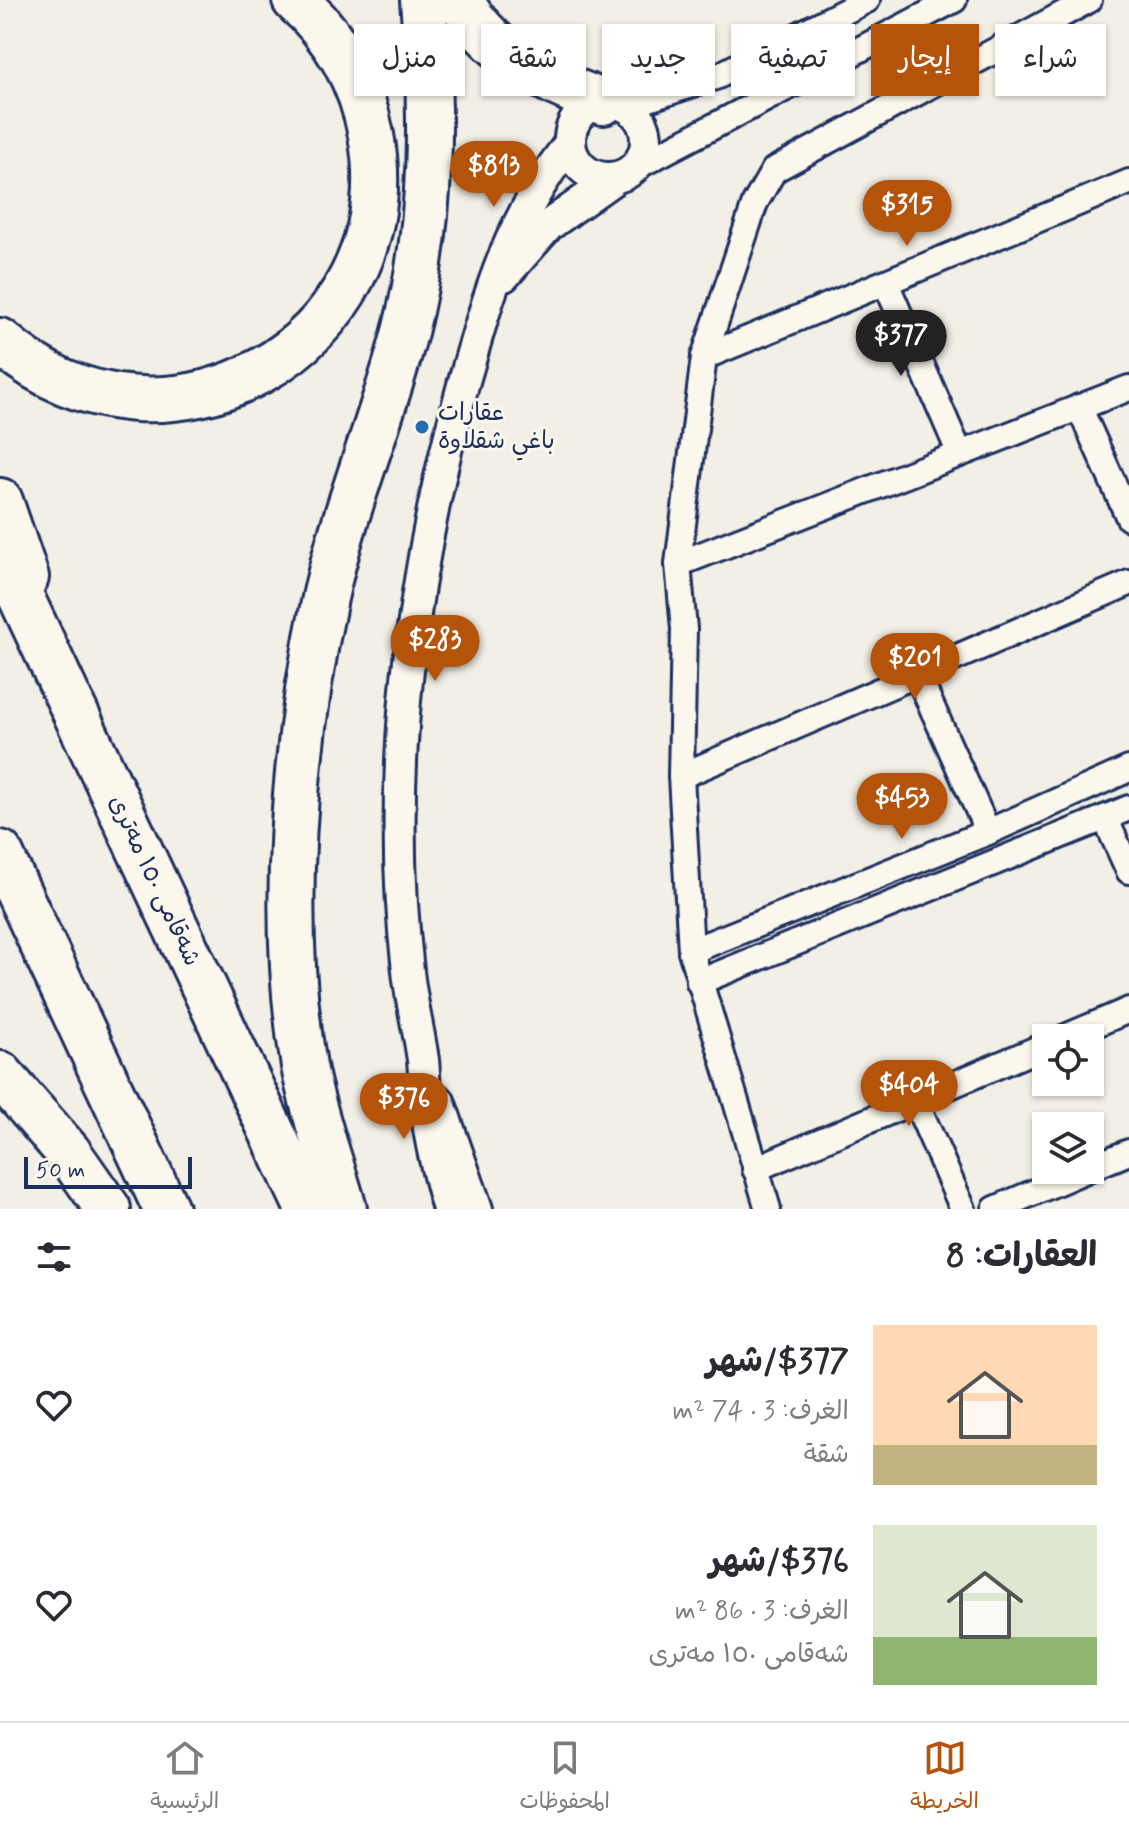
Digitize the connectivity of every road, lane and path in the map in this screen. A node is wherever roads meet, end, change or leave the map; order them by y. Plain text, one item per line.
1 (295, 0) edge
2 (423, 0) edge
3 (460, 0) edge
4 (867, 0) edge
5 (954, 0) edge
6 (1089, 0) edge
7 (615, 104) junction
8 (569, 144) junction
9 (625, 172) junction
10 (1129, 182) edge
11 (886, 283) junction
12 (485, 308) junction
13 (0, 341) edge
14 (704, 357) junction
15 (1129, 388) edge
16 (1079, 407) junction
17 (960, 454) junction
18 (0, 501) edge
19 (1129, 518) edge
20 (0, 552) edge
21 (678, 564) junction
22 (1129, 583) edge
23 (917, 674) junction
24 (86, 737) junction
25 (1129, 769) edge
26 (681, 776) junction
27 (1129, 808) edge
28 (1105, 818) junction
29 (988, 832) junction
30 (0, 853) edge
31 (1129, 871) edge
32 (691, 951) junction
33 (699, 982) junction
34 (1129, 1010) edge
35 (1096, 1024) edge
36 (1032, 1051) edge
37 (423, 1063) junction
38 (0, 1074) edge
39 (915, 1100) junction
40 (1129, 1152) edge
41 (1104, 1162) edge
42 (755, 1169) junction
43 (1053, 1184) edge
44 (108, 1209) edge
45 (166, 1209) edge
46 (308, 1209) edge
47 (344, 1209) edge
48 (448, 1209) edge
49 (477, 1209) edge
50 (768, 1209) edge
51 (963, 1209) edge
52 (995, 1209) edge

1 - 13 highway
2 - 47 highway
3 - 7 highway
4 - 7 street
5 - 9 street
6 - 14 street
7 - 8 street
7 - 9 street
8 - 9 street
8 - 12 street
9 - 12 street
10 - 11 street
11 - 14 street
11 - 17 street
12 - 37 street
14 - 21 street
15 - 16 street
16 - 17 street
16 - 19 street
17 - 21 street
18 - 24 highway
20 - 24 highway, شەقامی ١٥٠ مەتری
21 - 26 street
22 - 23 street
23 - 26 street
23 - 29 street
24 - 46 highway, شەقامی ١٥٠ مەتری
25 - 29 street
26 - 32 street
27 - 28 street
28 - 31 street
28 - 33 street
29 - 32 street
30 - 45 highway
32 - 33 street
33 - 42 street
34 - 35 street
36 - 39 street
37 - 48 street
37 - 49 street
38 - 44 highway
39 - 42 street
39 - 51 street
40 - 41 street
42 - 50 street
43 - 52 street

